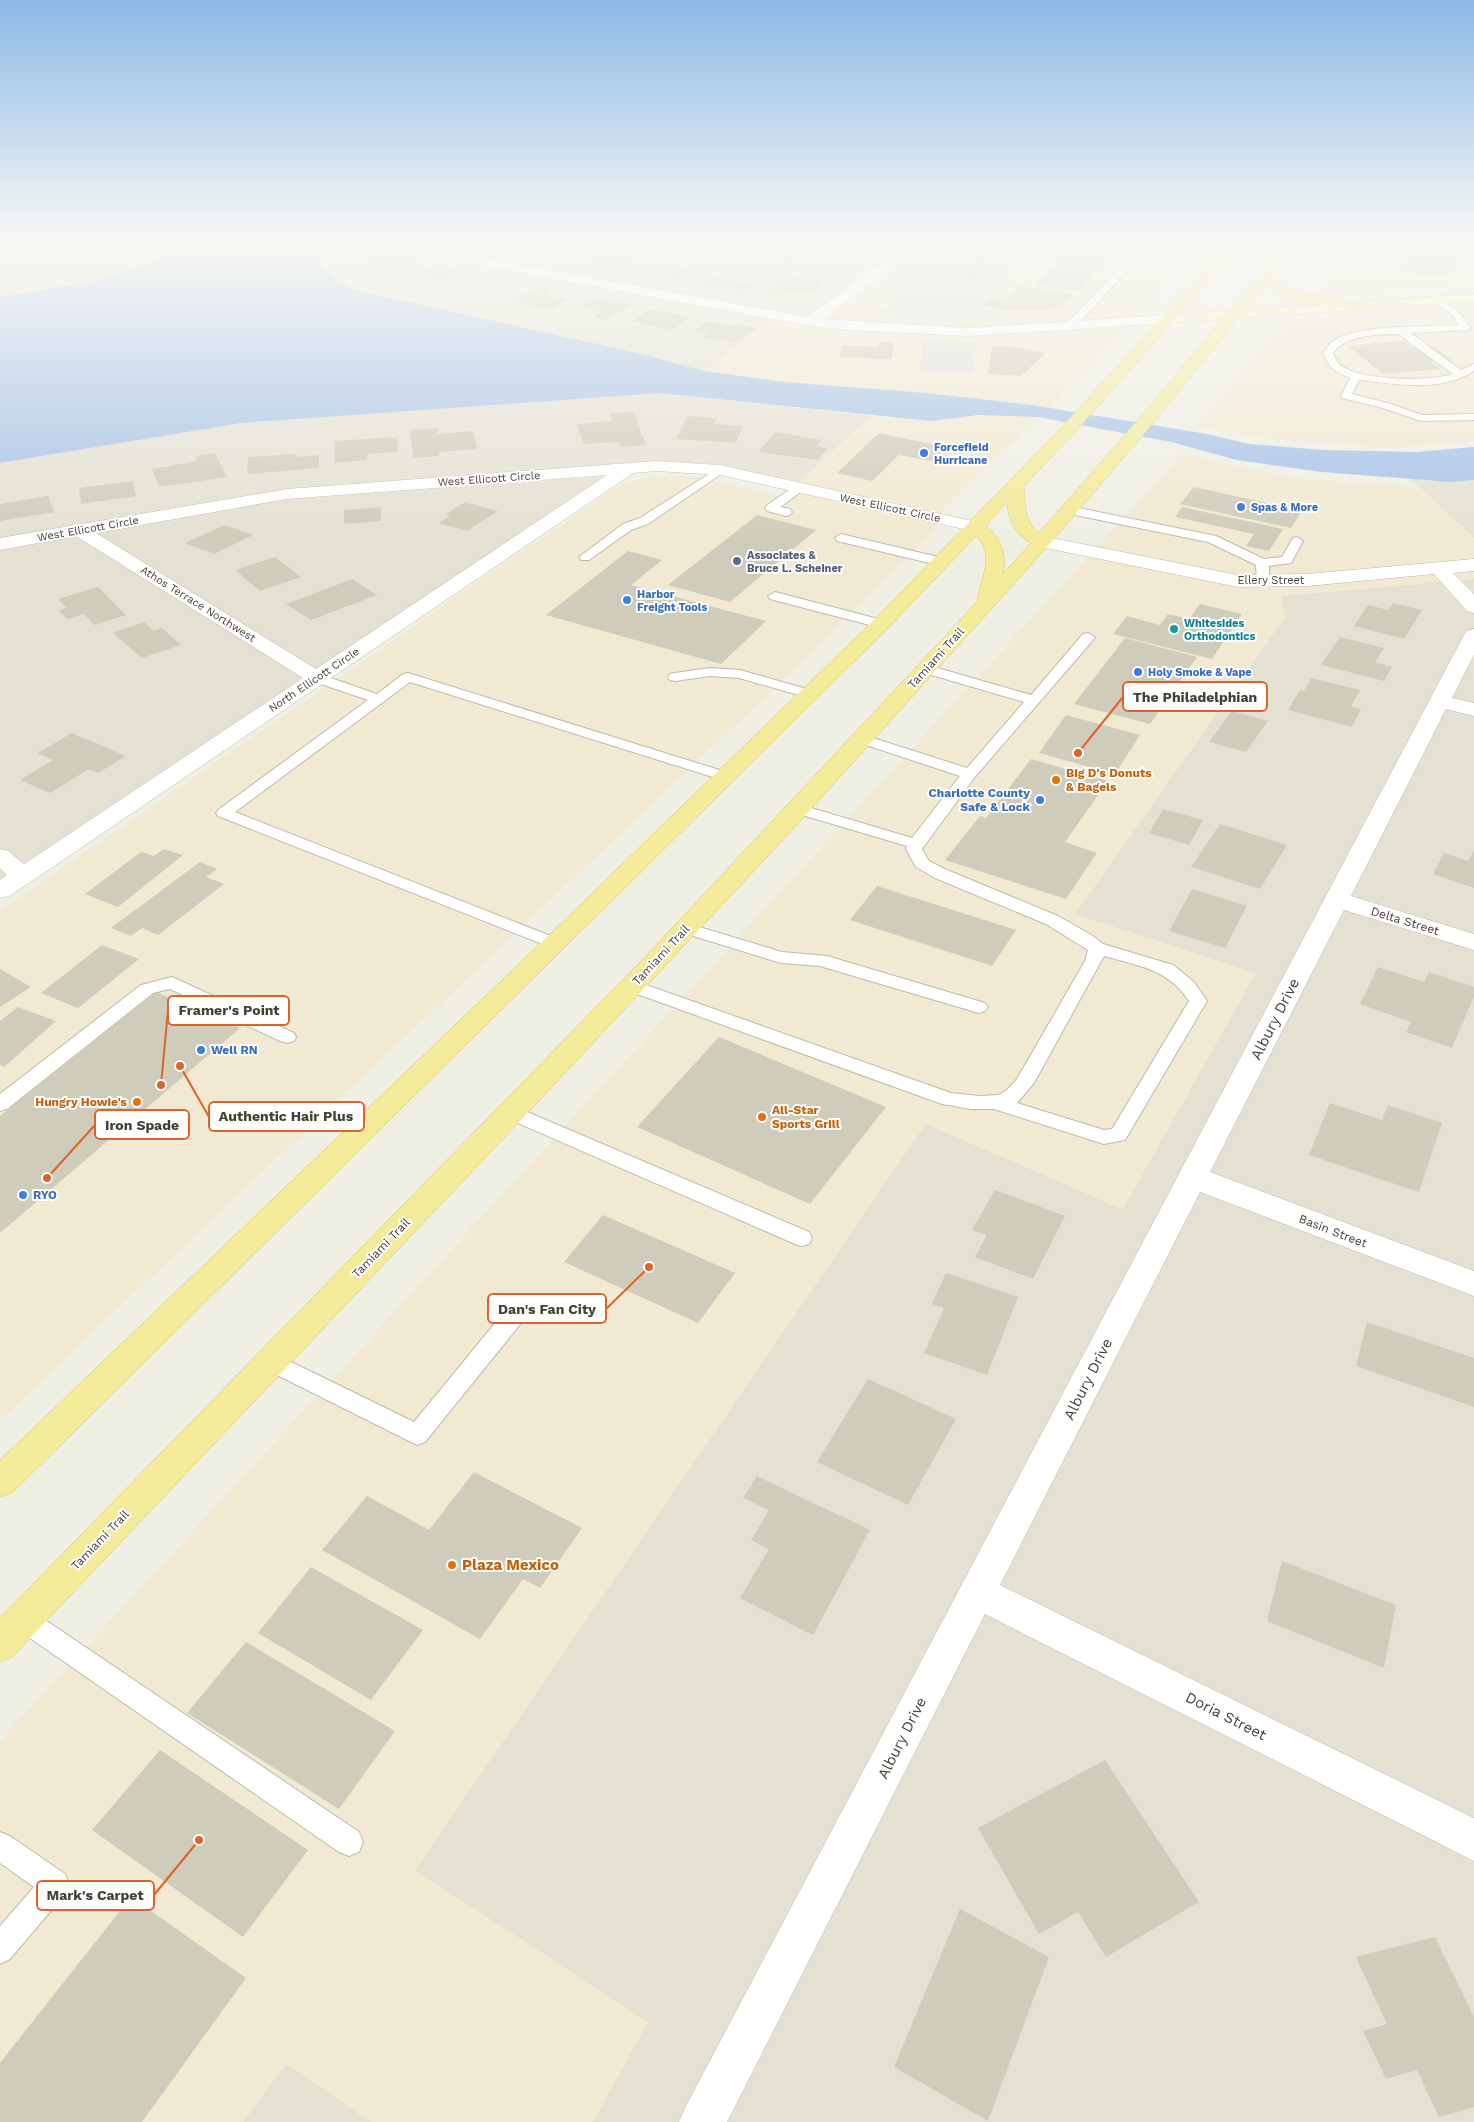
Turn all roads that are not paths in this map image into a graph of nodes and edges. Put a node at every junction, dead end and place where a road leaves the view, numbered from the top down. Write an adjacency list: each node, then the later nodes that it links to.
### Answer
1 (1148, 341): 11 (main road)
2 (1212, 341): 13 (main road, Tamiami Trail)
3 (1340, 341): 7 (lane)
4 (1415, 341): 6 (lane)
5 (1474, 367): 6 (lane)
6 (1459, 374): 7 (lane)
7 (1356, 376): 8 (lane)
8 (1474, 417)
9 (627, 468): 10 (street, West Ellicott Circle); 16 (street, West Ellicott Circle); 34 (street, North Ellicott Circle)
10 (720, 470): 12 (street, West Ellicott Circle); 21 (lane)
11 (1015, 486): 15 (main road); 19 (main road)
12 (798, 488): 14 (lane); 15 (street, West Ellicott Circle)
13 (1069, 510): 19 (main road, Tamiami Trail); 25 (lane)
14 (786, 512)
15 (977, 527): 22 (main road); 27 (main road)
16 (79, 530): 20 (street, West Ellicott Circle); 34 (street, Athos Terrace Northwest)
17 (841, 538): 22 (lane)
18 (1297, 541): 25 (lane)
19 (1042, 542): 25 (street, Ellery Street); 27 (main road, Tamiami Trail)
20 (0, 544)
21 (585, 557)
22 (942, 562): 29 (main road)
23 (1474, 565): 24 (street, Ellery Street)
24 (1438, 568): 25 (street, Ellery Street); 28 (street)
25 (1263, 572)
26 (775, 596): 29 (lane)
27 (986, 603): 32 (main road, Tamiami Trail)
28 (1474, 607)
29 (881, 624): 35 (main road)
30 (1474, 635): 38 (street, Albury Drive)
31 (1088, 637): 37 (lane)
32 (926, 669): 37 (lane); 40 (main road, Tamiami Trail)
33 (675, 676): 35 (lane)
34 (317, 678): 36 (lane); 46 (street, North Ellicott Circle)
35 (809, 694): 42 (main road)
36 (379, 699): 42 (lane); 51 (lane)
37 (1034, 700): 41 (lane)
38 (1440, 701): 39 (street); 48 (street, Albury Drive)
39 (1474, 710)
40 (862, 739): 41 (lane); 43 (main road, Tamiami Trail)
41 (970, 774): 44 (lane)
42 (724, 776): 51 (main road)
43 (798, 809): 44 (lane); 49 (main road, Tamiami Trail)
44 (916, 844): 52 (lane)
45 (0, 856): 46 (street)
46 (23, 876): 47 (street, North Ellicott Circle)
47 (0, 891)
48 (1337, 900): 50 (street, Delta Street); 59 (street, Albury Drive)
49 (686, 928): 53 (main road, Tamiami Trail); 54 (lane)
50 (1474, 942)
51 (555, 944): 64 (main road)
52 (1097, 948): 56 (lane); 56 (lane)
53 (632, 986): 56 (lane); 58 (main road, Tamiami Trail)
54 (979, 1007)
55 (287, 1037): 57 (lane)
56 (993, 1102)
57 (0, 1104)
58 (511, 1112): 60 (lane); 63 (main road, Tamiami Trail)
59 (1192, 1177): 61 (street, Basin Street); 65 (street, Albury Drive)
60 (802, 1238)
61 (1474, 1284)
62 (518, 1311): 63 (lane)
63 (271, 1362): 66 (main road, Tamiami Trail)
64 (0, 1482)
65 (978, 1592): 68 (street, Doria Street); 72 (street, Albury Drive)
66 (23, 1619): 67 (main road, Tamiami Trail); 69 (lane)
67 (0, 1644)
68 (1474, 1840)
69 (349, 1842)
70 (0, 1846): 71 (lane)
71 (0, 1949)
72 (702, 2122)

